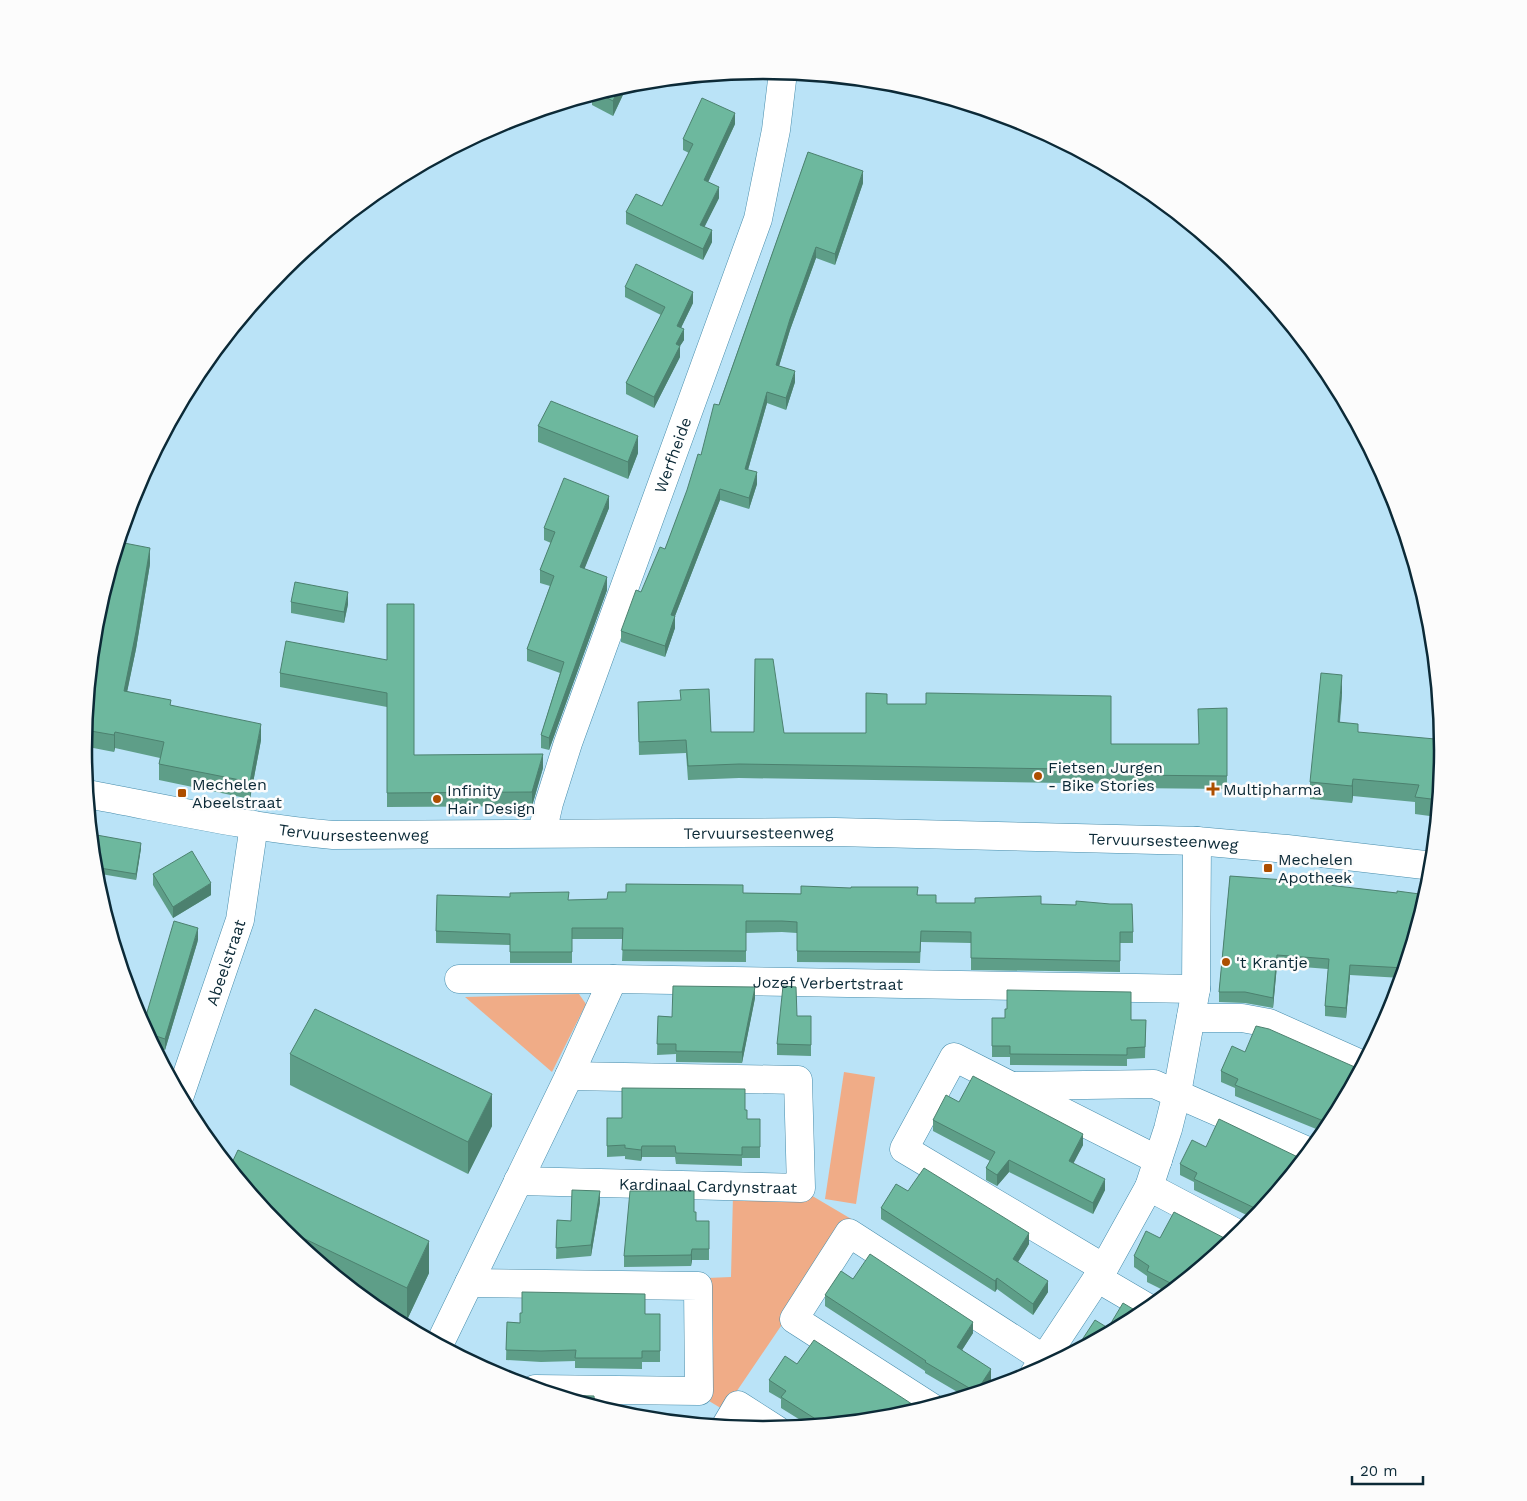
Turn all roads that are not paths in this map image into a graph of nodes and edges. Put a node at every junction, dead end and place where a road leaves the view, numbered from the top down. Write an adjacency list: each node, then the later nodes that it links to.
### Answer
1 (781, 79): 4 (street, Werfheide)
2 (93, 795): 3 (street, Tervuursesteenweg)
3 (254, 825): 4 (street, Tervuursesteenweg); 13 (street, Abeelstraat)
4 (542, 832): 5 (street, Tervuursesteenweg)
5 (1197, 841): 6 (street, Tervuursesteenweg); 9 (street)
6 (1425, 865)
7 (613, 979): 8 (street, Jozef Verbertstraat); 9 (street, Jozef Verbertstraat); 12 (street)
8 (459, 980)
9 (1196, 989): 10 (street)
10 (1191, 1018): 11 (street); 15 (street)
11 (1358, 1062)
12 (570, 1076): 18 (street); 18 (street, Kardinaal Cardynstraat)
13 (183, 1087)
14 (1011, 1087): 15 (street); 17 (street); 21 (street)
15 (1177, 1093): 16 (street); 17 (street)
16 (1303, 1149)
17 (1158, 1160): 19 (street)
18 (518, 1181): 22 (street)
19 (1149, 1187): 20 (street); 21 (street)
20 (1232, 1231)
21 (1101, 1273): 23 (street); 25 (street)
22 (469, 1283): 24 (street); 27 (street)
23 (1143, 1304)
24 (442, 1340)
25 (1048, 1359)
26 (1040, 1362): 28 (street)
27 (556, 1389)
28 (924, 1402)
29 (728, 1421): 30 (street)
30 (765, 1422)

